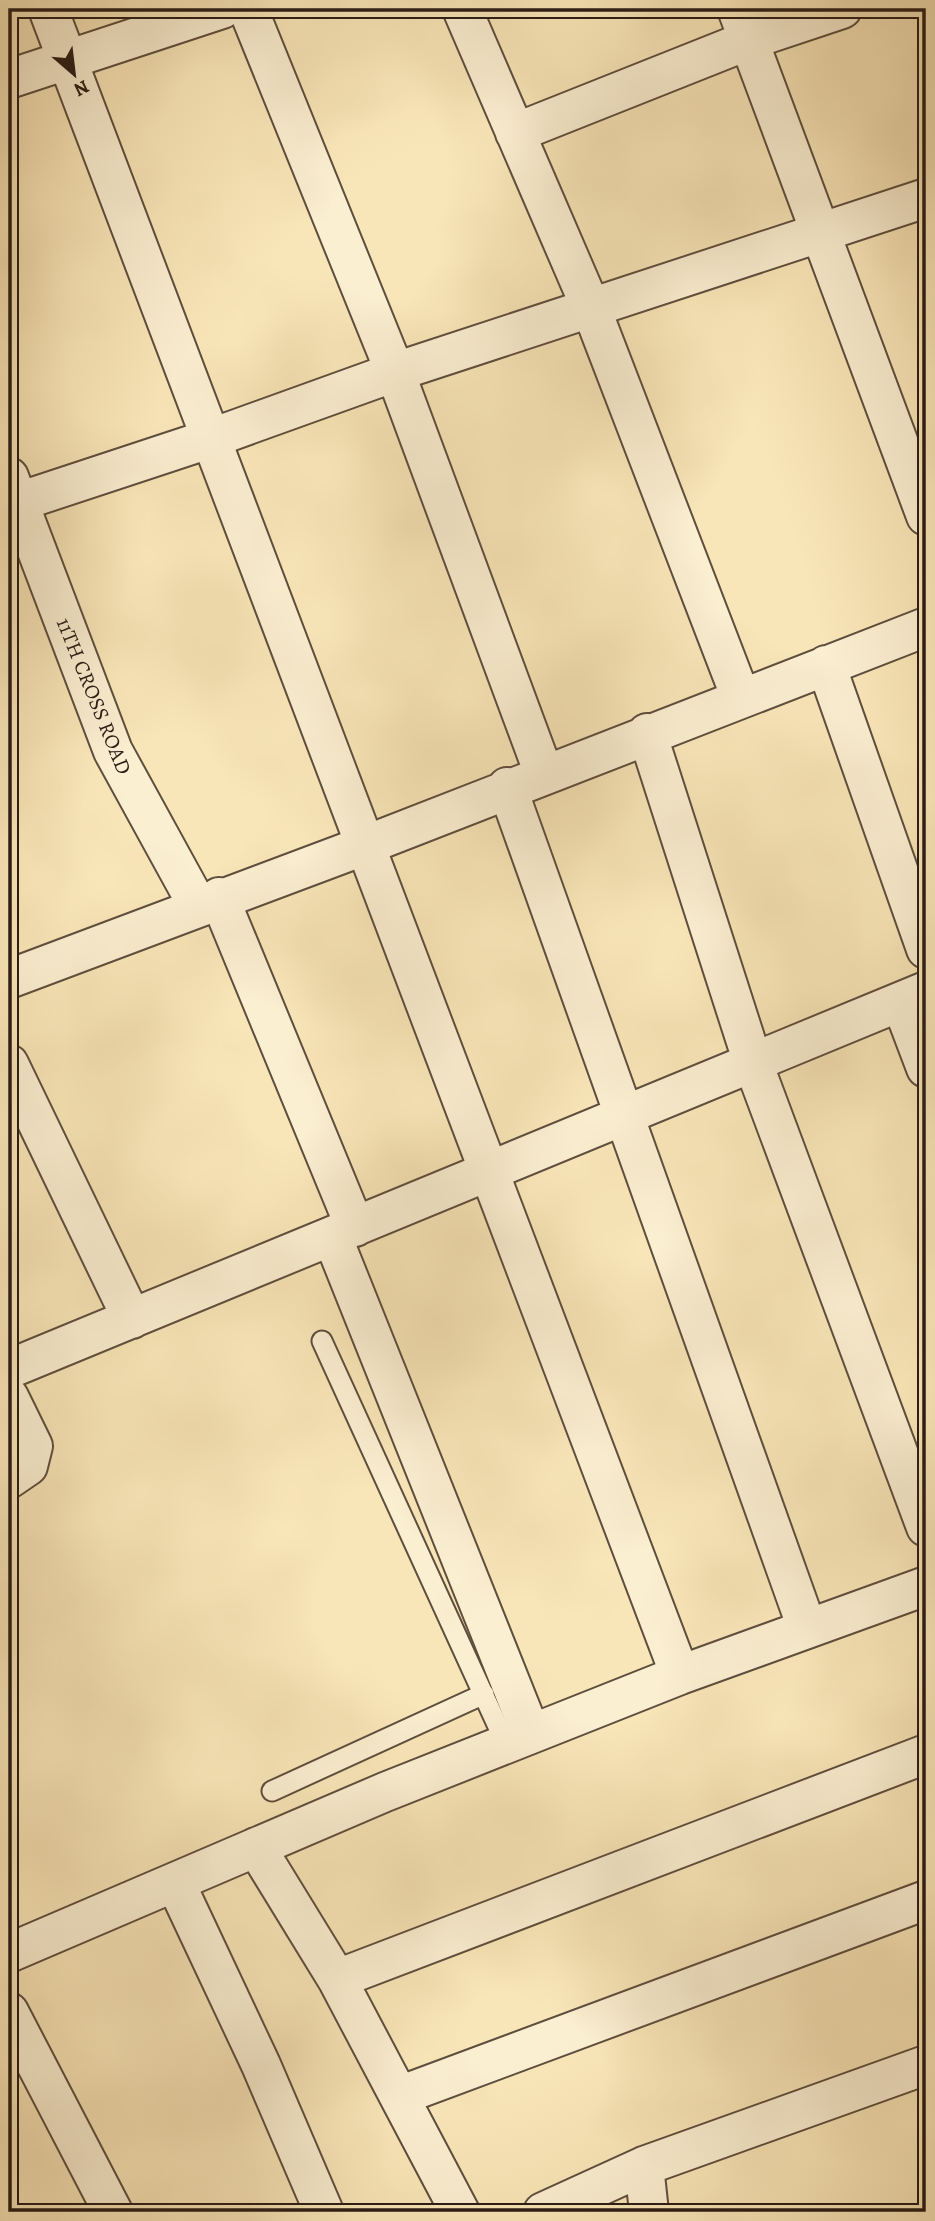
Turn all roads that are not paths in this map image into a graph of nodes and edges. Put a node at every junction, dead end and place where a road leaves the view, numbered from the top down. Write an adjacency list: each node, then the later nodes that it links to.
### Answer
1 (48, 9): 7 (street)
2 (222, 9): 7 (street)
3 (248, 9): 13 (street)
4 (462, 9): 9 (street)
5 (842, 9): 6 (street)
6 (743, 24): 9 (street); 11 (street)
7 (69, 59): 8 (street); 14 (street)
8 (9, 79)
9 (515, 133): 12 (street)
10 (926, 198): 11 (street)
11 (821, 233): 12 (street); 16 (street)
12 (592, 308): 13 (street); 19 (street)
13 (395, 372): 14 (street); 21 (street)
14 (209, 439): 15 (street); 23 (street)
15 (12, 494): 24 (street, 11TH CROSS ROAD)
16 (926, 516)
17 (926, 627): 18 (street)
18 (826, 665): 19 (street); 25 (street)
19 (741, 698): 20 (street)
20 (648, 733): 21 (street); 28 (street)
21 (544, 774): 22 (street)
22 (507, 787): 23 (street); 31 (street)
23 (366, 845): 24 (street); 32 (street)
24 (209, 902): 26 (street); 33 (street, 11TH CROSS ROAD)
25 (926, 949)
26 (9, 979)
27 (914, 997): 28 (street); 30 (street)
28 (753, 1063): 31 (street); 39 (street)
29 (9, 1064): 34 (street)
30 (926, 1068)
31 (626, 1115): 32 (street); 41 (street)
32 (487, 1172): 33 (street); 42 (street)
33 (344, 1232): 34 (street); 44 (street, 11TH CROSS ROAD)
34 (132, 1319): 36 (street)
35 (322, 1341): 43 (lane)
36 (9, 1369)
37 (9, 1397): 38 (street)
38 (9, 1479)
39 (926, 1527)
40 (926, 1586): 41 (street)
41 (807, 1628): 42 (street)
42 (680, 1675): 44 (street)
43 (484, 1694): 44 (lane); 46 (lane)
44 (518, 1739): 47 (street)
45 (926, 1754): 51 (street)
46 (272, 1791)
47 (256, 1847): 48 (street); 51 (street)
48 (175, 1882): 50 (street); 57 (street)
49 (926, 1900): 54 (street)
50 (9, 1953)
51 (337, 1979): 54 (street)
52 (9, 2012): 56 (street)
53 (926, 2065): 55 (street)
54 (399, 2096): 58 (street)
55 (644, 2166): 59 (street); 60 (street)
56 (113, 2212)
57 (324, 2212)
58 (460, 2212)
59 (543, 2212)
60 (649, 2212)

